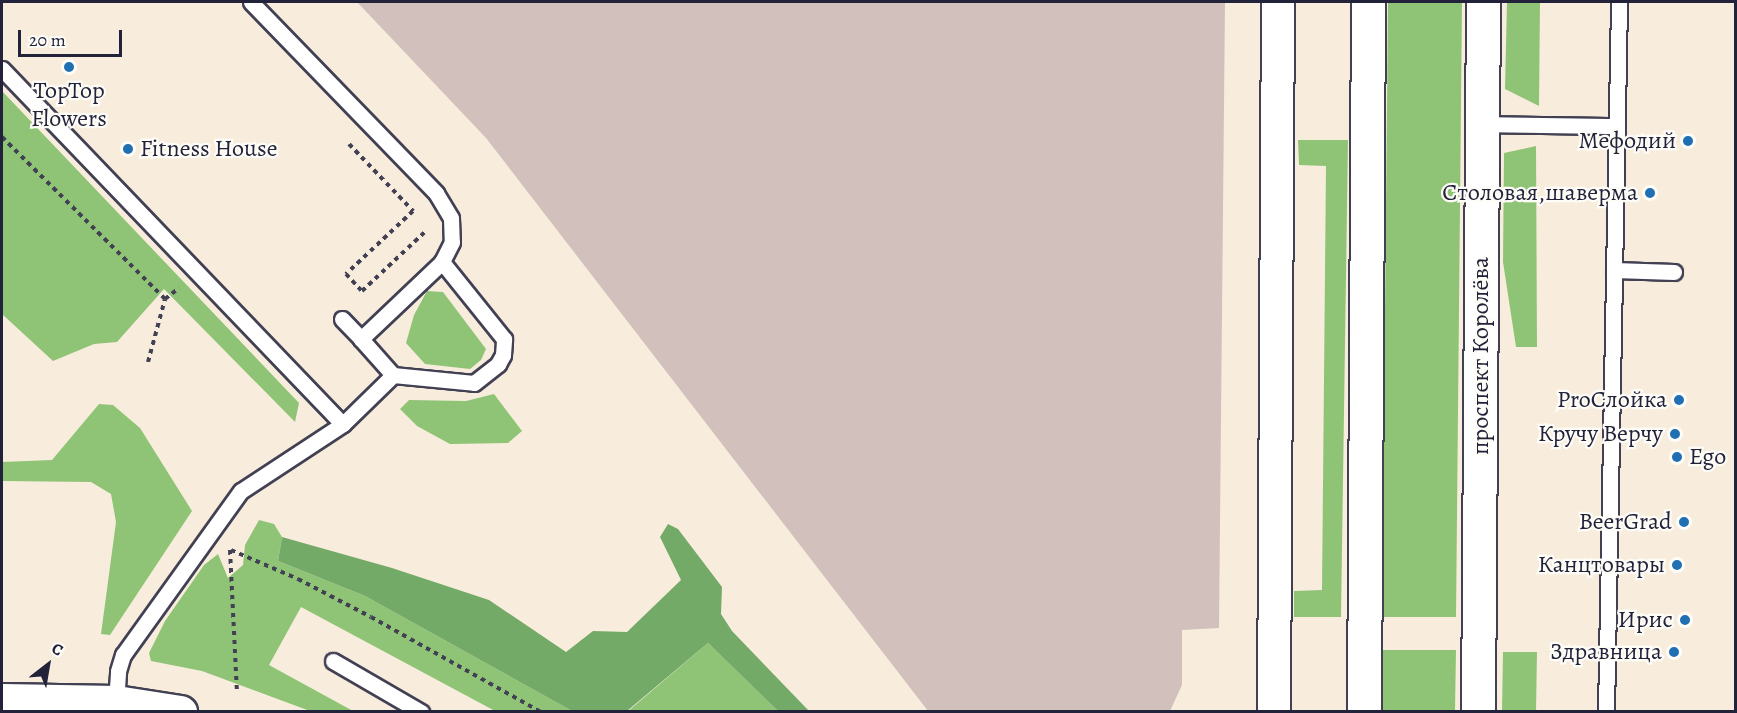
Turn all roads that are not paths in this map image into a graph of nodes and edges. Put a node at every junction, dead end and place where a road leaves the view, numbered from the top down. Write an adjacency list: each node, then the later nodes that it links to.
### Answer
1 (251, 2): 9 (lane)
2 (1278, 2): 21 (street)
3 (1368, 2): 22 (street)
4 (1483, 2): 7 (street, проспект Королёва)
5 (1619, 2): 8 (lane)
6 (2, 69): 15 (lane)
7 (1483, 124): 8 (lane); 23 (street, проспект Королёва)
8 (1617, 126): 10 (lane)
9 (446, 255): 13 (lane); 14 (lane)
10 (1614, 270): 11 (lane); 24 (lane)
11 (1674, 272)
12 (342, 318): 13 (lane)
13 (361, 339): 14 (lane)
14 (393, 375): 15 (lane)
15 (343, 424): 18 (lane)
16 (333, 661): 20 (lane)
17 (2, 700): 18 (street)
18 (116, 702): 19 (street)
19 (180, 711)
20 (421, 711)
21 (1274, 711)
22 (1364, 711)
23 (1478, 711)
24 (1606, 711)

